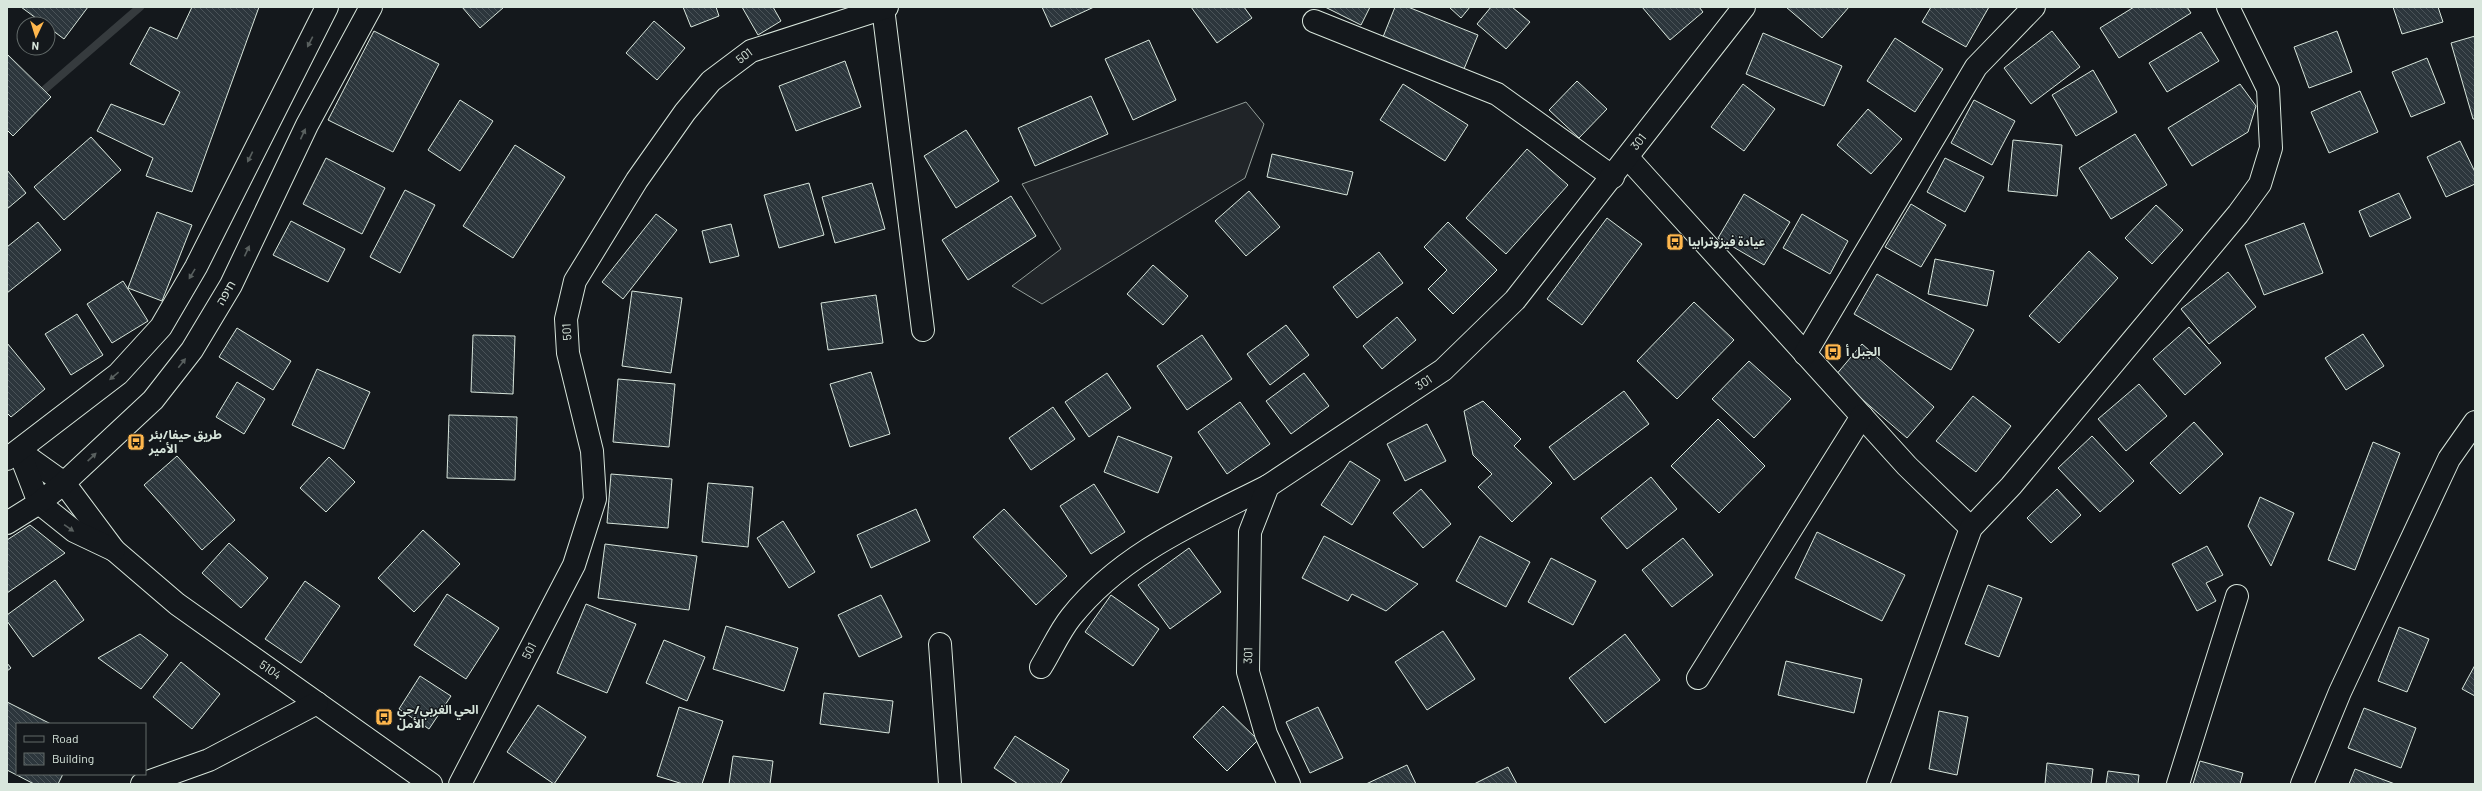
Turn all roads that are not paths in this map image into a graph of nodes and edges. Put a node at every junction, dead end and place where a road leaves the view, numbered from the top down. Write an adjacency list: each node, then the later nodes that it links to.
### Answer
1 (328, 7): 14 (main road, one-way to 14)
2 (370, 7): 15 (main road, חיפה, one-way to 2)
3 (1744, 7): 8 (main road, 301)
4 (2034, 7): 11 (main road)
5 (2228, 7): 19 (main road)
6 (885, 8): 10 (main road); 28 (main road, 501)
7 (1314, 20): 9 (main road)
8 (1628, 158): 9 (main road, 301); 11 (main road)
9 (1613, 176): 16 (main road, 301)
10 (923, 330)
11 (1805, 354): 12 (main road)
12 (1862, 416): 19 (main road); 24 (main road)
13 (2475, 422): 33 (main road)
14 (13, 455): 15 (main road, 5104); 17 (main road)
15 (64, 483): 17 (main road, חיפה); 20 (main road, 5104)
16 (1268, 486): 23 (main road); 30 (main road, 301)
17 (39, 503): 18 (main road, חיפה); 20 (main road, 5104, one-way to 20)
18 (7, 523)
19 (1971, 528): 31 (main road)
20 (114, 550): 25 (main road, 5104)
21 (2237, 596): 32 (main road)
22 (940, 644): 29 (main road)
23 (1041, 667)
24 (1698, 678)
25 (317, 703): 26 (main road); 27 (main road, 5104)
26 (142, 784)
27 (431, 784)
28 (460, 784)
29 (950, 784)
30 (1289, 784)
31 (1878, 784)
32 (2178, 784)
33 (2302, 784)

